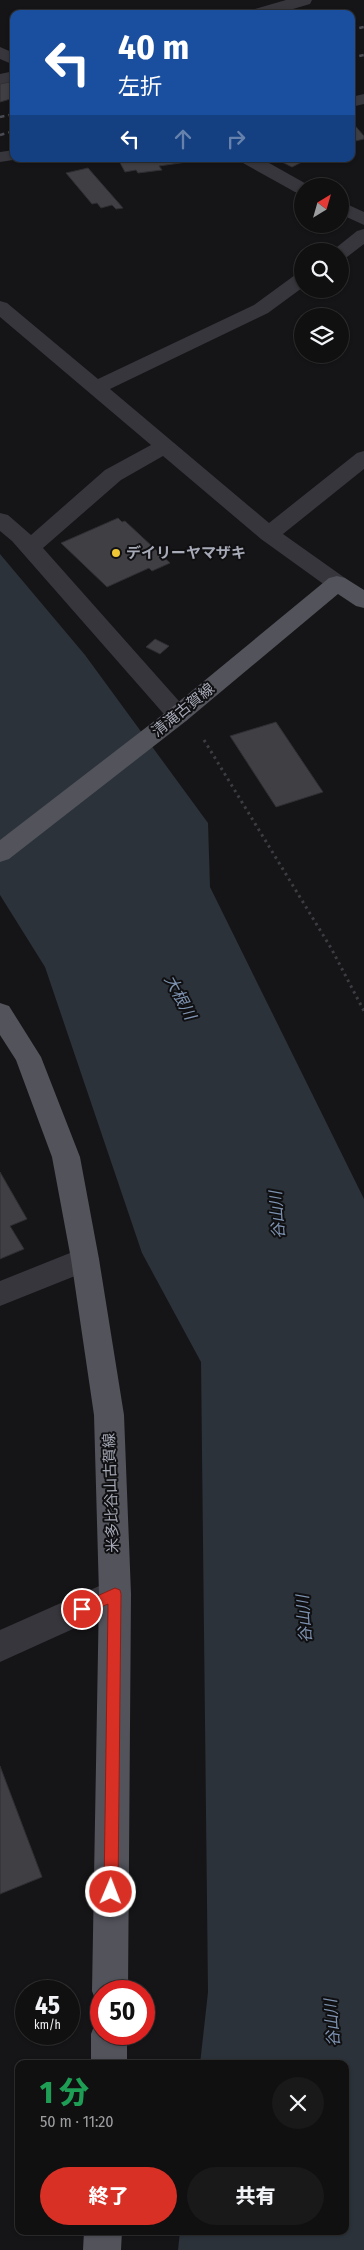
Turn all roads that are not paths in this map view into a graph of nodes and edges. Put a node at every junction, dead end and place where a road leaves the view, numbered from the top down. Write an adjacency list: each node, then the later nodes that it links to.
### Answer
1 (304, 0): 2 (street)
2 (270, 10)
3 (254, 162): 4 (street)
4 (294, 184)
5 (349, 212): 6 (street)
6 (364, 219)
7 (364, 235): 8 (street)
8 (349, 246)
9 (294, 285): 13 (street)
10 (0, 307): 11 (street)
11 (20, 324): 12 (street); 13 (street)
12 (0, 331)
13 (97, 388): 14 (street)
14 (165, 446): 17 (street); 18 (street)
15 (364, 458): 17 (street)
16 (0, 520): 18 (street)
17 (268, 534): 19 (street)
18 (30, 547): 21 (street)
19 (337, 583): 20 (main road); 21 (main road, 清滝古賀線)
20 (364, 601)
21 (178, 714): 22 (main road, 清滝古賀線)
22 (0, 853)
23 (0, 1013): 24 (main road, 米多比谷山古賀線)
24 (86, 1259): 25 (street); 26 (main road, 米多比谷山古賀線)
25 (0, 1294)
26 (115, 1594): 27 (street); 28 (main road, 米多比谷山古賀線)
27 (0, 1646)
28 (110, 1980)
29 (109, 2045): 30 (main road)
30 (109, 2060)
31 (103, 2235): 32 (main road)
32 (102, 2250)

